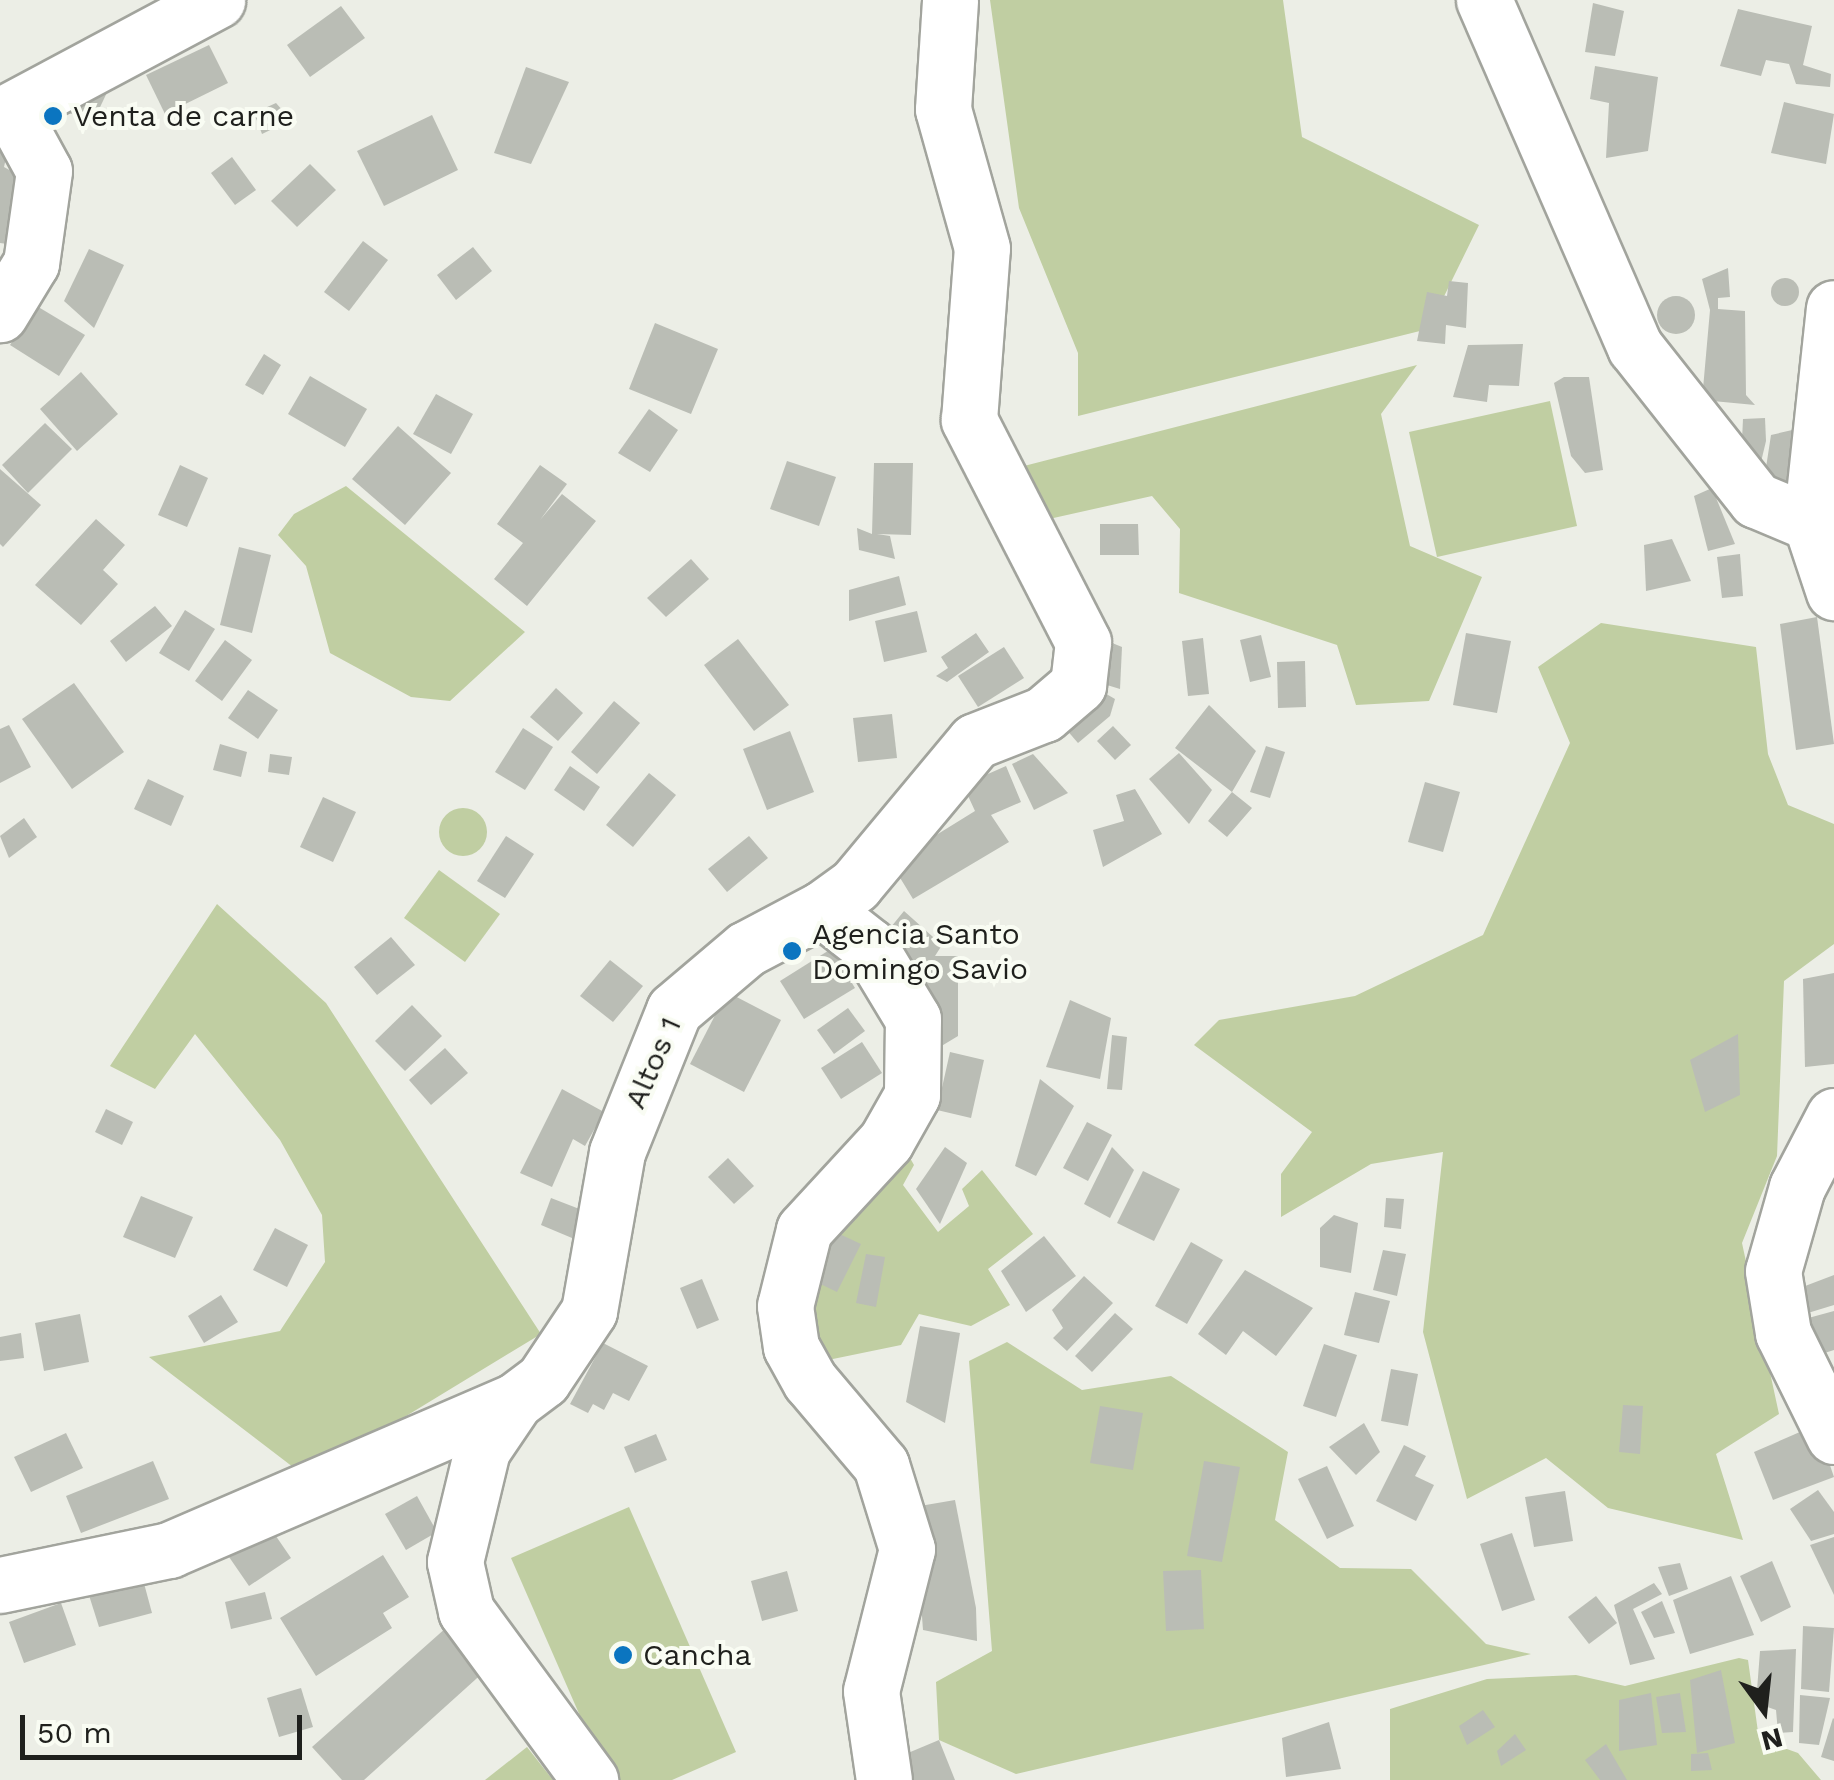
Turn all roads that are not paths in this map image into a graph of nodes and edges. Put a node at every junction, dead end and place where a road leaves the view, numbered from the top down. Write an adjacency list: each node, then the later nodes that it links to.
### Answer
1 (217, 0): 4 (street)
2 (950, 0): 9 (street, Altos 1)
3 (1484, 0): 7 (street)
4 (1, 114): 6 (street)
5 (1834, 308): 7 (street)
6 (0, 314)
7 (1811, 523): 8 (street)
8 (1834, 592)
9 (822, 909): 11 (street, Altos 1); 15 (street)
10 (1834, 1116): 12 (street)
11 (514, 1401): 13 (street, Altos 1); 14 (street)
12 (1834, 1436)
13 (0, 1585)
14 (590, 1780)
15 (884, 1780)

